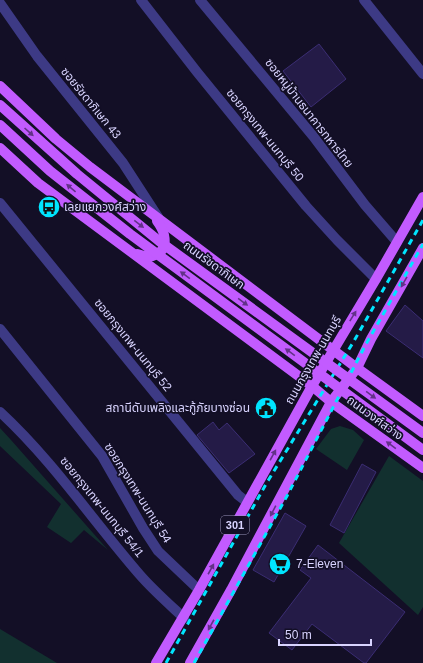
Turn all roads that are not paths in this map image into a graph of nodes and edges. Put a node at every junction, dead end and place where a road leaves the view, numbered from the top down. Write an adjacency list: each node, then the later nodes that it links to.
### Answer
1 (141, 0): 16 (street, ซอยกรุงเทพ-นนทบุรี 50)
2 (200, 0): 13 (street, ซอยหมู่บ้านธนาคารทหารไทย)
3 (364, 0): 5 (street)
4 (0, 4): 12 (street, ซอยรัชดาภิเษก 43)
5 (423, 74)
6 (0, 86): 12 (main road, ถนนรัชดาภิเษก)
7 (0, 105): 24 (main road, ถนนรัชดาภิเษก, one-way to 24, bridge)
8 (0, 125): 25 (main road, ถนนรัชดาภิเษก, one-way to 8, bridge)
9 (0, 148): 15 (main road)
10 (423, 197): 13 (main road, ถนนกรุงเทพ-นนทบุรี / 301)
11 (0, 203): 27 (street, ซอยกรุงเทพ-นนทบุรี 52)
12 (156, 217): 15 (main road); 18 (main road, ถนนรัชดาภิเษก)
13 (397, 242): 16 (main road, ถนนกรุงเทพ-นนทบุรี / 301)
14 (423, 248): 19 (main road, 301, one-way to 19)
15 (128, 250): 20 (main road)
16 (376, 279): 18 (main road, ถนนกรุงเทพ-นนทบุรี / 301, one-way to 16)
17 (0, 329): 28 (street, ซอยกรุงเทพ-นนทบุรี 54)
18 (333, 349): 19 (main road); 20 (main road, ถนนกรุงเทพ-นนทบุรี / 301)
19 (357, 368): 21 (main road, 301); 23 (main road)
20 (312, 386): 21 (main road); 27 (main road, ถนนกรุงเทพ-นนทบุรี / 301, one-way to 20)
21 (331, 402): 26 (main road, ถนนวงศ์สว่าง, one-way to 21); 31 (main road, 301, one-way to 31)
22 (0, 412): 29 (street, ซอยกรุงเทพ-นนทบุรี 54/1)
23 (423, 416)
24 (423, 433)
25 (423, 450)
26 (423, 468)
27 (247, 502): 28 (main road, ถนนกรุงเทพ-นนทบุรี / 301, one-way to 27)
28 (199, 590): 29 (main road, ถนนกรุงเทพ-นนทบุรี / 301)
29 (184, 618): 30 (main road, ถนนกรุงเทพ-นนทบุรี / 301)
30 (156, 663)
31 (190, 663)

